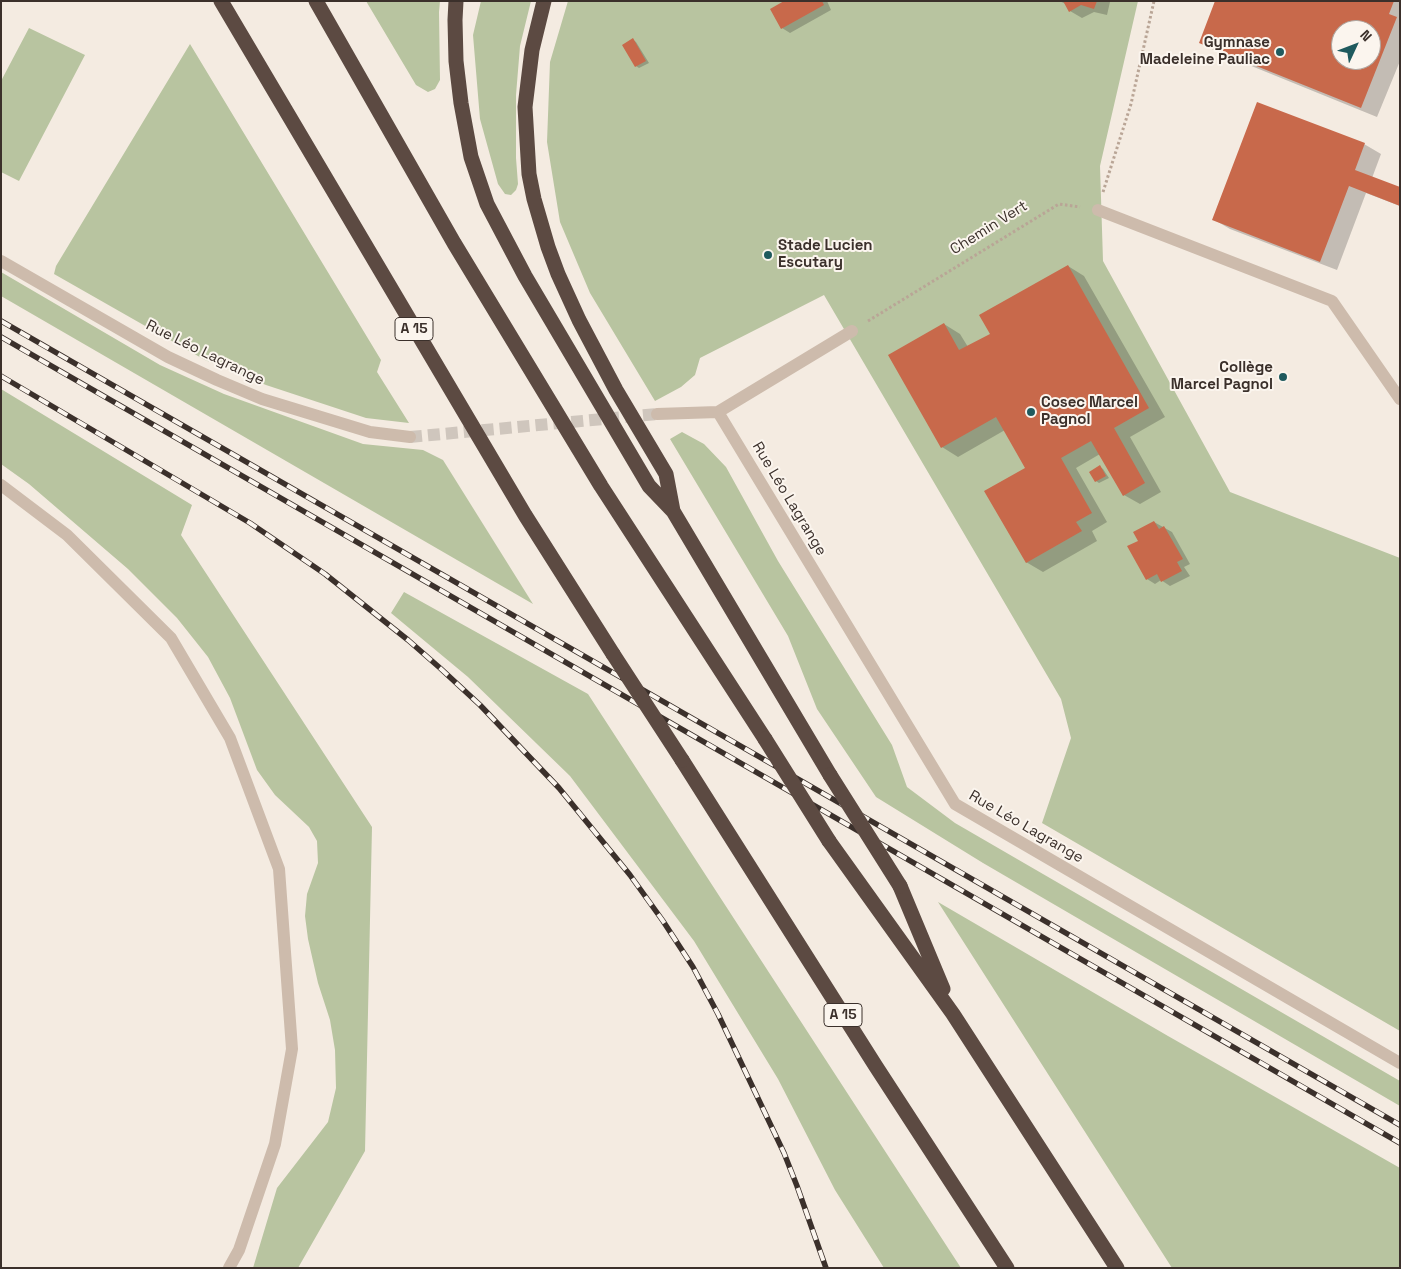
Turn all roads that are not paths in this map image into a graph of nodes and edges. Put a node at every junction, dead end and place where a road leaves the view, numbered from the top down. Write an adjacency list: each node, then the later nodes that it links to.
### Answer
1 (221, 1): 17 (highway, A 15, bridge)
2 (316, 1): 14 (highway, bridge)
3 (456, 1): 13 (highway)
4 (544, 1): 13 (highway)
5 (1098, 210): 8 (street)
6 (1, 261): 11 (street, Rue Léo Lagrange)
7 (852, 331): 9 (street)
8 (1400, 400)
9 (718, 412): 10 (street); 15 (street, Rue Léo Lagrange)
10 (657, 414)
11 (410, 437)
12 (1, 485): 16 (street)
13 (673, 510): 14 (highway, bridge)
14 (954, 1014): 18 (highway)
15 (1400, 1063)
16 (229, 1268)
17 (1007, 1268)
18 (1117, 1268)

